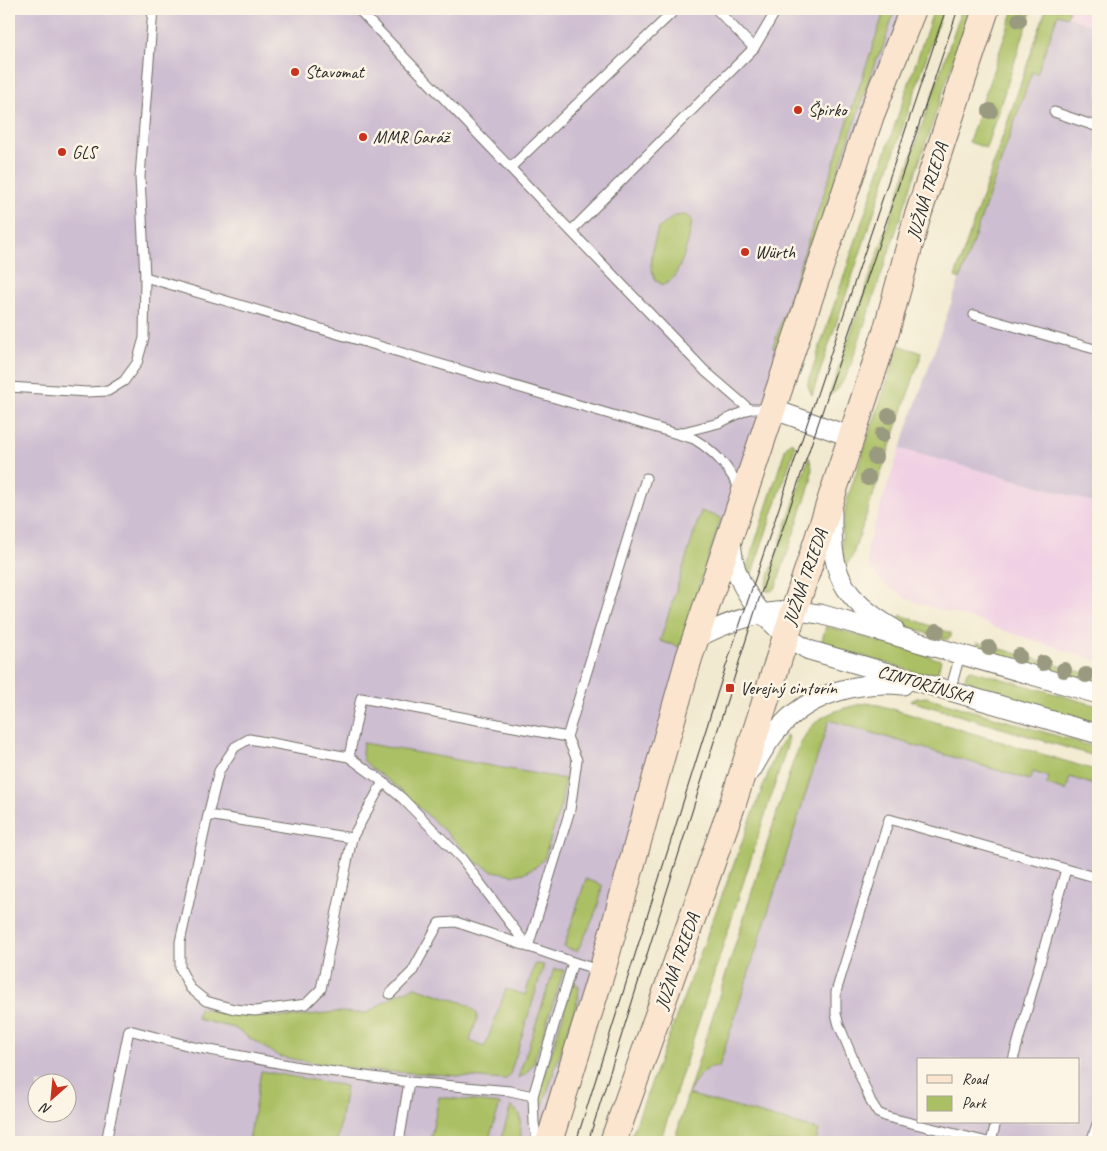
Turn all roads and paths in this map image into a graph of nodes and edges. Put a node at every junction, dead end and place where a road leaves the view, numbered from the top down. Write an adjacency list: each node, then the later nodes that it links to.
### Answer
1 (153, 9): 13 (lane)
2 (358, 9): 11 (lane)
3 (676, 9): 11 (lane)
4 (716, 9): 8 (lane)
5 (777, 9): 8 (lane)
6 (913, 9): 17 (street)
7 (986, 9): 19 (street, JUŽNÁ TRIEDA)
8 (754, 48): 12 (lane)
9 (1054, 112): 10 (lane)
10 (1098, 127)
11 (510, 168): 12 (lane)
12 (571, 230): 17 (lane)
13 (145, 277): 16 (lane); 18 (lane)
14 (974, 315): 15 (lane)
15 (1098, 350)
16 (9, 387)
17 (760, 409): 18 (lane); 19 (street); 21 (street)
18 (678, 434): 21 (lane)
19 (852, 437): 22 (street, JUŽNÁ TRIEDA)
20 (646, 478): 33 (lane)
21 (743, 495): 23 (street)
22 (832, 497): 24 (street, JUŽNÁ TRIEDA); 28 (street)
23 (730, 532): 25 (street, CINTORÍNSKA); 27 (street)
24 (794, 611): 25 (street); 26 (street, JUŽNÁ TRIEDA); 28 (street)
25 (763, 614): 26 (street, CINTORÍNSKA); 27 (street)
26 (786, 636): 30 (street, CINTORÍNSKA); 36 (street, JUŽNÁ TRIEDA)
27 (695, 639): 43 (street)
28 (917, 642): 29 (street)
29 (960, 655): 30 (lane); 31 (street)
30 (946, 690): 32 (street, CINTORÍNSKA); 36 (street)
31 (1098, 694)
32 (1098, 734)
33 (567, 737): 34 (lane); 41 (lane)
34 (349, 757): 35 (lane); 37 (lane)
35 (383, 782): 38 (lane); 41 (lane)
36 (733, 802): 54 (street, JUŽNÁ TRIEDA)
37 (208, 815): 38 (lane); 38 (lane)
38 (352, 838)
39 (1066, 869): 40 (lane); 45 (lane); 55 (lane)
40 (1098, 878)
41 (528, 947): 42 (lane); 44 (lane)
42 (573, 962): 43 (lane); 47 (lane)
43 (602, 971): 53 (street)
44 (390, 994)
45 (1014, 1058)
46 (409, 1082): 47 (lane); 50 (lane); 51 (lane)
47 (533, 1096): 52 (lane)
48 (1098, 1120): 56 (lane)
49 (995, 1124): 55 (lane)
50 (106, 1142)
51 (399, 1142)
52 (537, 1142)
53 (549, 1142)
54 (613, 1142)
55 (990, 1142)
56 (1091, 1142)

